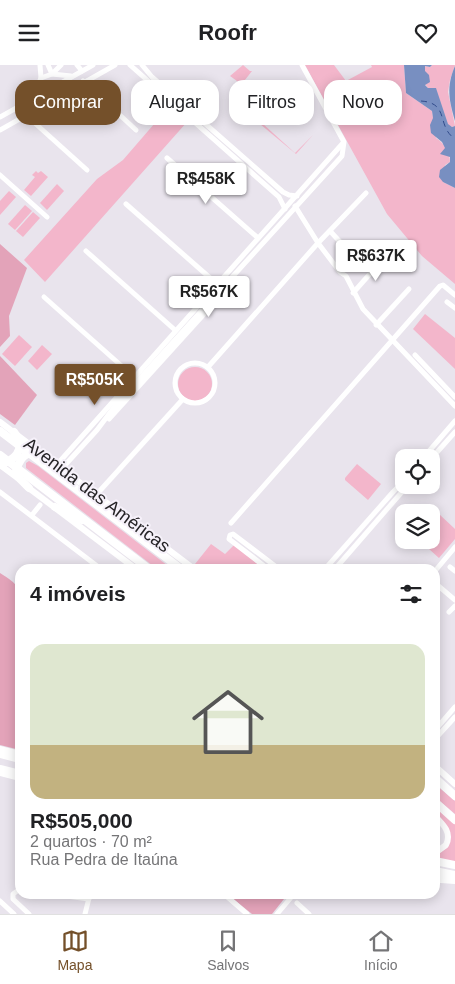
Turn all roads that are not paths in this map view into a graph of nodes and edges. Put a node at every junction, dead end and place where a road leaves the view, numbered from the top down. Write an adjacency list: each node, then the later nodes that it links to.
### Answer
1 (40, 65): 14 (street)
2 (48, 65): 12 (street)
3 (61, 65): 12 (street)
4 (77, 65): 11 (street)
5 (93, 65): 11 (street)
6 (109, 65): 16 (street)
7 (115, 65): 17 (street)
8 (142, 65): 10 (street); 31 (street)
9 (302, 65): 26 (street)
10 (132, 66): 34 (street)
11 (82, 71): 13 (street)
12 (52, 74): 13 (street); 14 (street)
13 (73, 76): 15 (street)
14 (41, 78)
15 (66, 80)
16 (86, 80)
17 (86, 80)
18 (15, 108): 19 (street)
19 (1, 116)
20 (121, 116): 25 (street)
21 (15, 120): 24 (street)
22 (15, 122): 24 (street)
23 (37, 125): 28 (street)
24 (0, 129)
25 (136, 130)
26 (344, 142): 31 (street); 35 (street)
27 (167, 158): 38 (street)
28 (88, 170)
29 (0, 175): 36 (street)
30 (366, 193): 37 (street)
31 (297, 196): 32 (street)
32 (292, 202): 34 (street); 35 (street)
33 (126, 204): 43 (street)
34 (285, 209): 38 (street)
35 (297, 209): 39 (street); 62 (street); 67 (street)
36 (47, 217)
37 (330, 231): 39 (street); 41 (street)
38 (258, 238): 43 (street)
39 (318, 243): 45 (street); 54 (street)
40 (86, 251): 51 (street)
41 (354, 257)
42 (384, 258): 45 (street)
43 (217, 284): 51 (street)
44 (409, 289): 50 (street)
45 (353, 293): 50 (street)
46 (455, 295): 52 (street)
47 (44, 297): 55 (street)
48 (447, 302): 49 (street)
49 (455, 308)
50 (376, 325): 52 (street)
51 (175, 330): 55 (street)
52 (392, 341): 58 (street); 86 (street)
53 (415, 355): 56 (street)
54 (208, 367): 57 (street); 57 (street)
55 (134, 377): 61 (street)
56 (455, 397)
57 (183, 399): 82 (street)
58 (455, 406)
59 (0, 421): 64 (main road, Avenida das Américas)
60 (455, 421): 69 (street)
61 (91, 426): 62 (street); 66 (street)
62 (97, 430): 67 (street)
63 (0, 431): 68 (highway, Avenida das Américas)
64 (14, 432): 68 (highway); 75 (main road, Avenida das Américas)
65 (455, 432): 70 (street)
66 (85, 433): 67 (street); 75 (street)
67 (90, 437): 77 (street)
68 (20, 446): 71 (highway, Avenida das Américas); 73 (highway)
69 (431, 449)
70 (440, 449)
71 (28, 453): 76 (highway); 77 (highway); 88 (highway, Avenida das Américas)
72 (0, 455): 73 (highway, Avenida das Américas)
73 (9, 461): 74 (highway); 76 (highway, Avenida das Américas)
74 (0, 463): 78 (main road, Avenida das Américas)
75 (56, 464): 77 (main road, Avenida das Américas)
76 (17, 468): 78 (highway); 87 (highway, Avenida das Américas)
77 (66, 472): 82 (main road, Avenida das Américas)
78 (28, 487): 84 (main road, Avenida das Américas)
79 (395, 490): 97 (street)
80 (0, 492): 85 (street)
81 (400, 494): 98 (street)
82 (98, 497): 88 (highway); 94 (main road, Avenida das Américas)
83 (40, 505): 85 (street)
84 (55, 507): 87 (highway); 91 (main road, Avenida das Américas)
85 (32, 515): 90 (street)
86 (231, 523)
87 (93, 525): 92 (highway, Avenida das Américas)
88 (140, 537): 93 (highway, Avenida das Américas)
89 (455, 547): 99 (street)
90 (95, 564)
91 (129, 564)
92 (143, 564)
93 (177, 564)
94 (187, 564)
95 (262, 564): 96 (street)
96 (273, 564)
97 (329, 564)
98 (339, 564)
99 (440, 565)
100 (450, 567): 101 (street)
101 (455, 571)
102 (440, 587): 103 (street)
103 (455, 600)
104 (455, 606): 105 (street)
105 (449, 612)
106 (455, 707): 108 (street)
107 (454, 720): 108 (street)
108 (442, 727): 109 (street)
109 (440, 730)
110 (0, 749): 111 (main road)
111 (15, 753)
112 (0, 754): 113 (highway)
113 (15, 758)
114 (0, 769): 116 (highway)
115 (440, 770): 120 (main road)
116 (15, 772)
117 (0, 773): 118 (main road)
118 (15, 777)
119 (440, 782): 121 (highway)
120 (455, 784)
121 (455, 796)
122 (440, 806): 123 (highway)
123 (455, 820)
124 (440, 821): 125 (main road)
125 (440, 849)
126 (440, 862): 127 (highway)
127 (455, 865)
128 (440, 872): 129 (highway)
129 (455, 875)
130 (440, 879): 131 (highway)
131 (455, 881)
132 (15, 893): 140 (street)
133 (89, 899): 141 (street)
134 (230, 899): 138 (street)
135 (290, 899): 142 (street)
136 (0, 901): 139 (street)
137 (296, 903): 143 (street)
138 (246, 913)
139 (14, 914)
140 (29, 914)
141 (85, 914)
142 (277, 914)
143 (309, 914)

